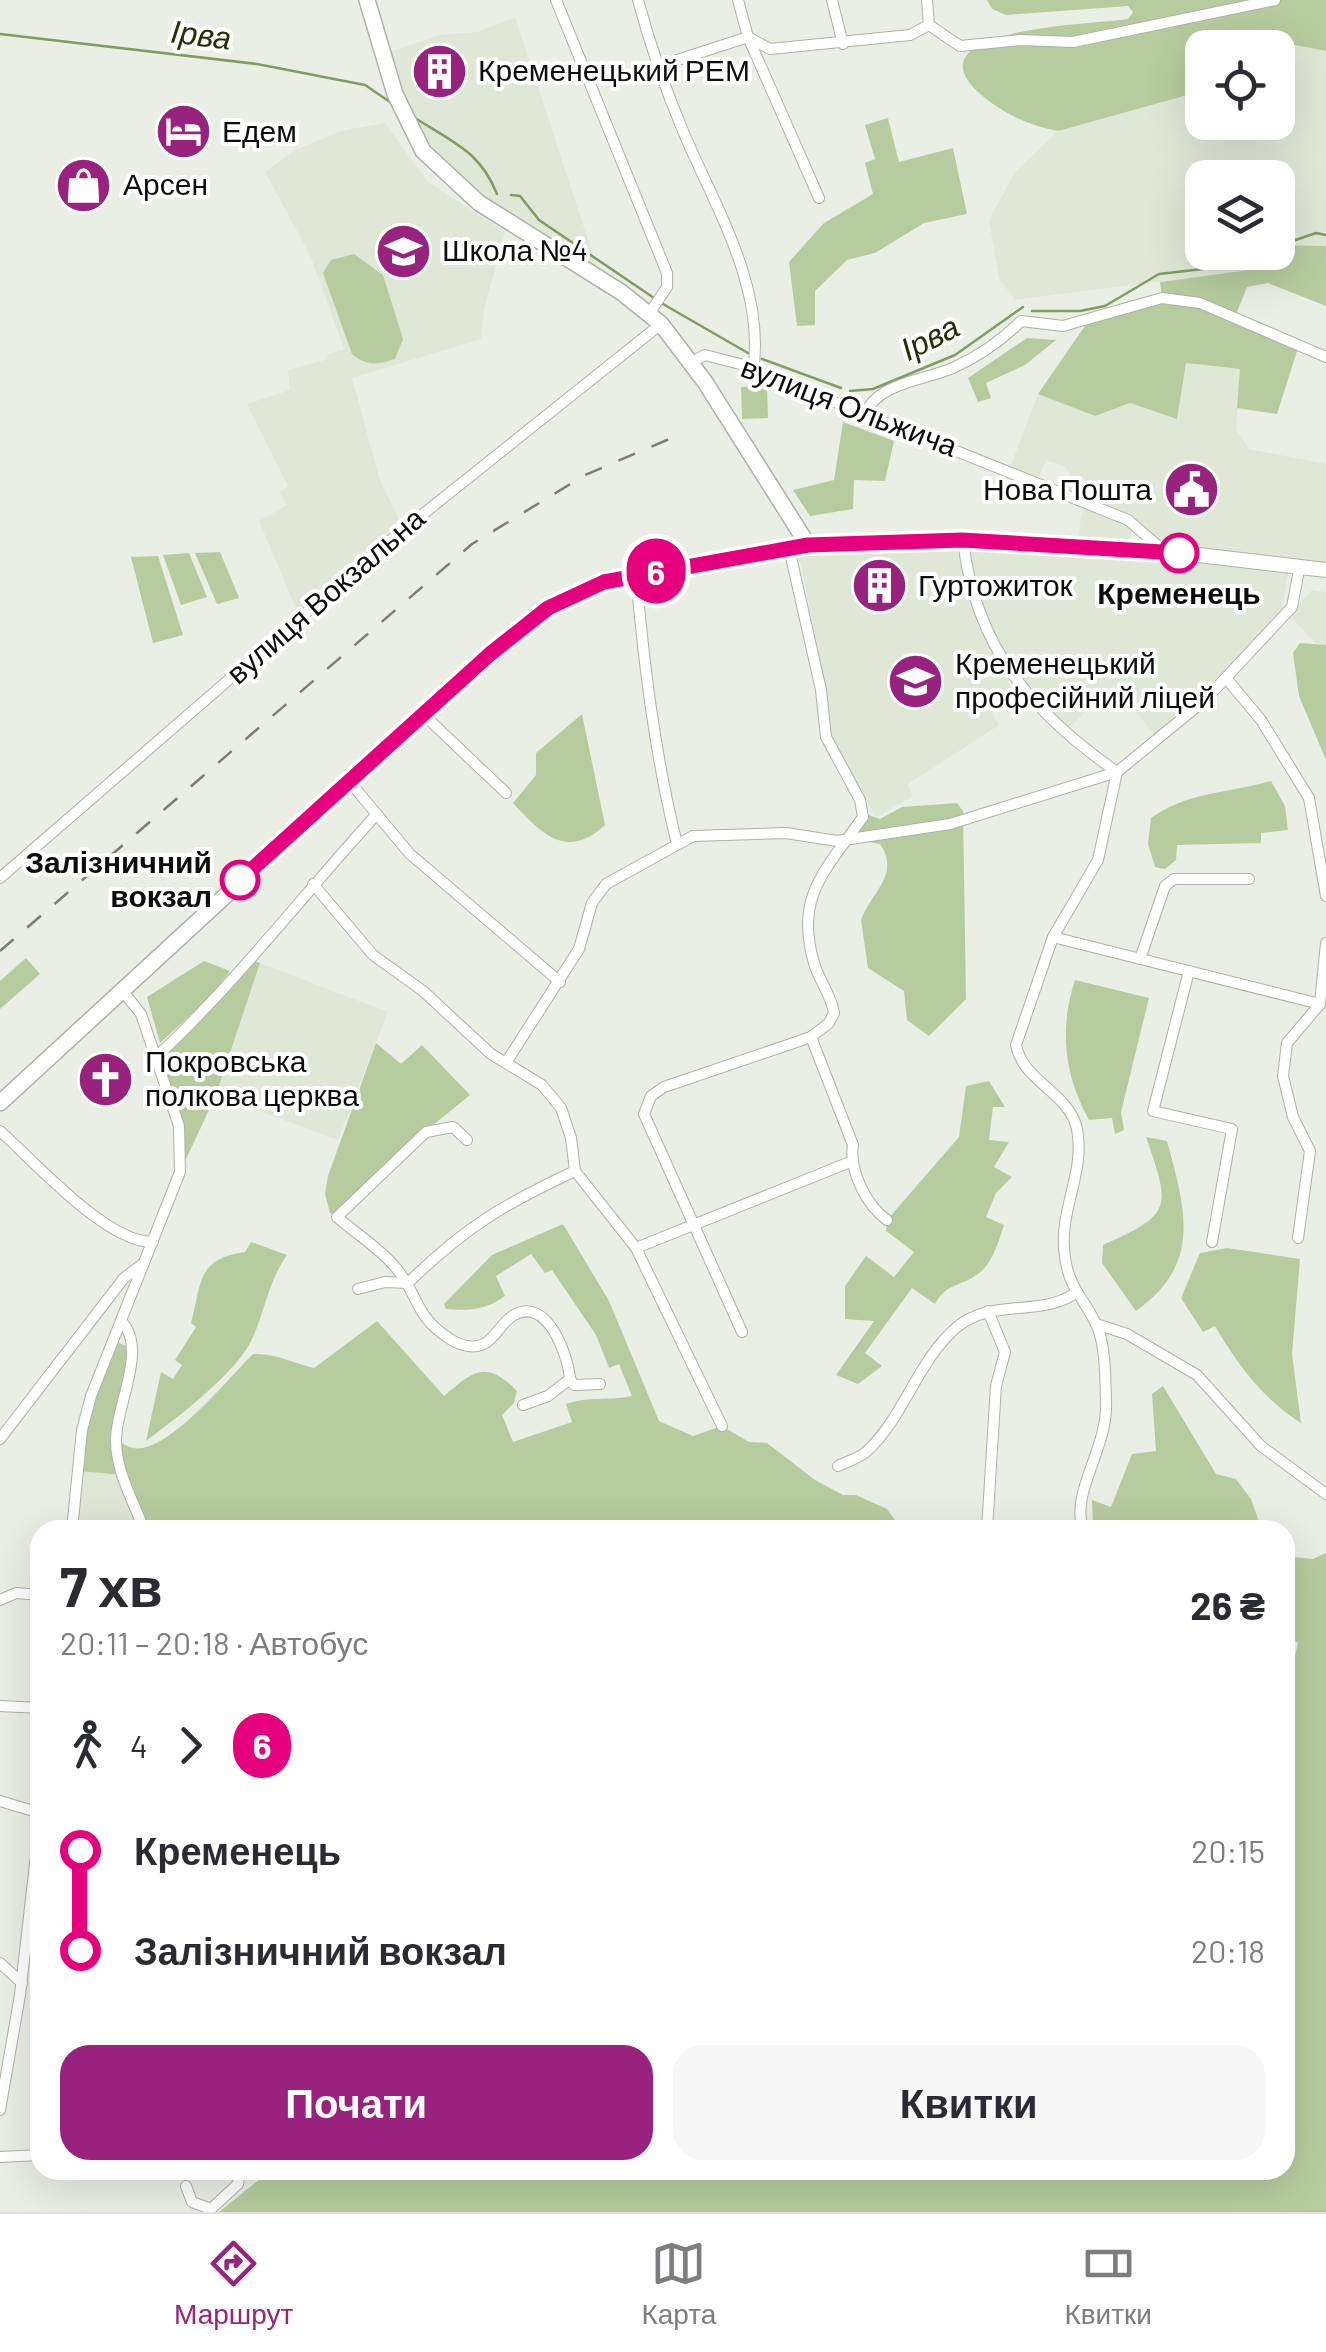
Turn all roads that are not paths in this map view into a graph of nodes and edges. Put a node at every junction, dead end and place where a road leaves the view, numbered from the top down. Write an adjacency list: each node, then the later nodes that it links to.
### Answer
1 (367, 0): 13 (highway)
2 (556, 0): 13 (street)
3 (638, 0): 11 (street)
4 (738, 0): 9 (street)
5 (832, 0): 10 (street)
6 (927, 0): 8 (street)
7 (1275, 0): 8 (street)
8 (929, 26): 10 (street)
9 (748, 37): 10 (street); 11 (street); 12 (street)
10 (843, 44)
11 (658, 66): 16 (street)
12 (819, 198)
13 (655, 318): 15 (highway); 35 (street, вулиця Вокзальна)
14 (1326, 357): 17 (street)
15 (690, 362): 16 (street, вулиця Ольжича); 20 (highway)
16 (754, 371): 17 (street, вулиця Ольжича)
17 (864, 414): 18 (street, вулиця Ольжича)
18 (1128, 520): 22 (street); 23 (street, вулиця Ольжича)
19 (962, 540): 20 (main road); 22 (main road); 29 (street)
20 (808, 545): 21 (highway)
21 (789, 548): 26 (highway); 33 (street)
22 (1118, 549): 23 (main road)
23 (1165, 551): 24 (main road)
24 (1300, 565): 25 (main road); 27 (street)
25 (1326, 570)
26 (636, 574): 28 (highway); 34 (street)
27 (1226, 678): 29 (street); 38 (street)
28 (423, 714): 30 (highway); 31 (street)
29 (1117, 772): 33 (street); 39 (street)
30 (349, 781): 32 (street); 44 (highway)
31 (506, 793)
32 (377, 814): 37 (street); 43 (street)
33 (850, 836): 34 (street); 46 (street)
34 (677, 844): 43 (street)
35 (0, 878)
36 (1249, 879): 41 (street)
37 (313, 884): 47 (street); 48 (street)
38 (1326, 896)
39 (1053, 937): 41 (street); 65 (street)
40 (1326, 943): 45 (street)
41 (1140, 958): 42 (street)
42 (1189, 971): 45 (street); 60 (street)
43 (560, 982): 48 (street)
44 (122, 990): 47 (street); 49 (highway)
45 (1320, 1004): 53 (street)
46 (811, 1037): 54 (street); 57 (street)
47 (154, 1059): 59 (street)
48 (507, 1061): 55 (street)
49 (0, 1103)
50 (0, 1131): 59 (street)
51 (466, 1140): 63 (street)
52 (1326, 1150): 53 (street)
53 (1310, 1152): 58 (street)
54 (850, 1162): 56 (street); 57 (street)
55 (575, 1171): 61 (street); 63 (street)
56 (886, 1220)
57 (694, 1224): 61 (street); 69 (street)
58 (1298, 1238)
59 (154, 1242): 62 (street)
60 (1212, 1242)
61 (636, 1248): 73 (street)
62 (144, 1263): 67 (street); 74 (street)
63 (408, 1283): 64 (street); 70 (street)
64 (358, 1289)
65 (1074, 1294): 66 (street); 68 (street)
66 (988, 1311): 75 (street); 79 (street)
67 (121, 1321): 77 (street); 78 (street)
68 (1096, 1324): 76 (street); 80 (street)
69 (742, 1332)
70 (570, 1379): 71 (street); 72 (street)
71 (600, 1384)
72 (522, 1405)
73 (722, 1426)
74 (0, 1439)
75 (838, 1466)
76 (1326, 1494)
77 (73, 1520)
78 (140, 1520)
79 (988, 1520)
80 (1080, 1520)
81 (30, 1594): 82 (street)
82 (0, 1600)
83 (0, 1706): 84 (street)
84 (30, 1708)
85 (0, 1802): 86 (street)
86 (30, 1812)
87 (30, 1909): 89 (street)
88 (0, 1963): 89 (street)
89 (22, 1983): 90 (street)
90 (0, 2110)
91 (30, 2156): 92 (street)
92 (0, 2158)
93 (239, 2180): 94 (street)
94 (186, 2186)

